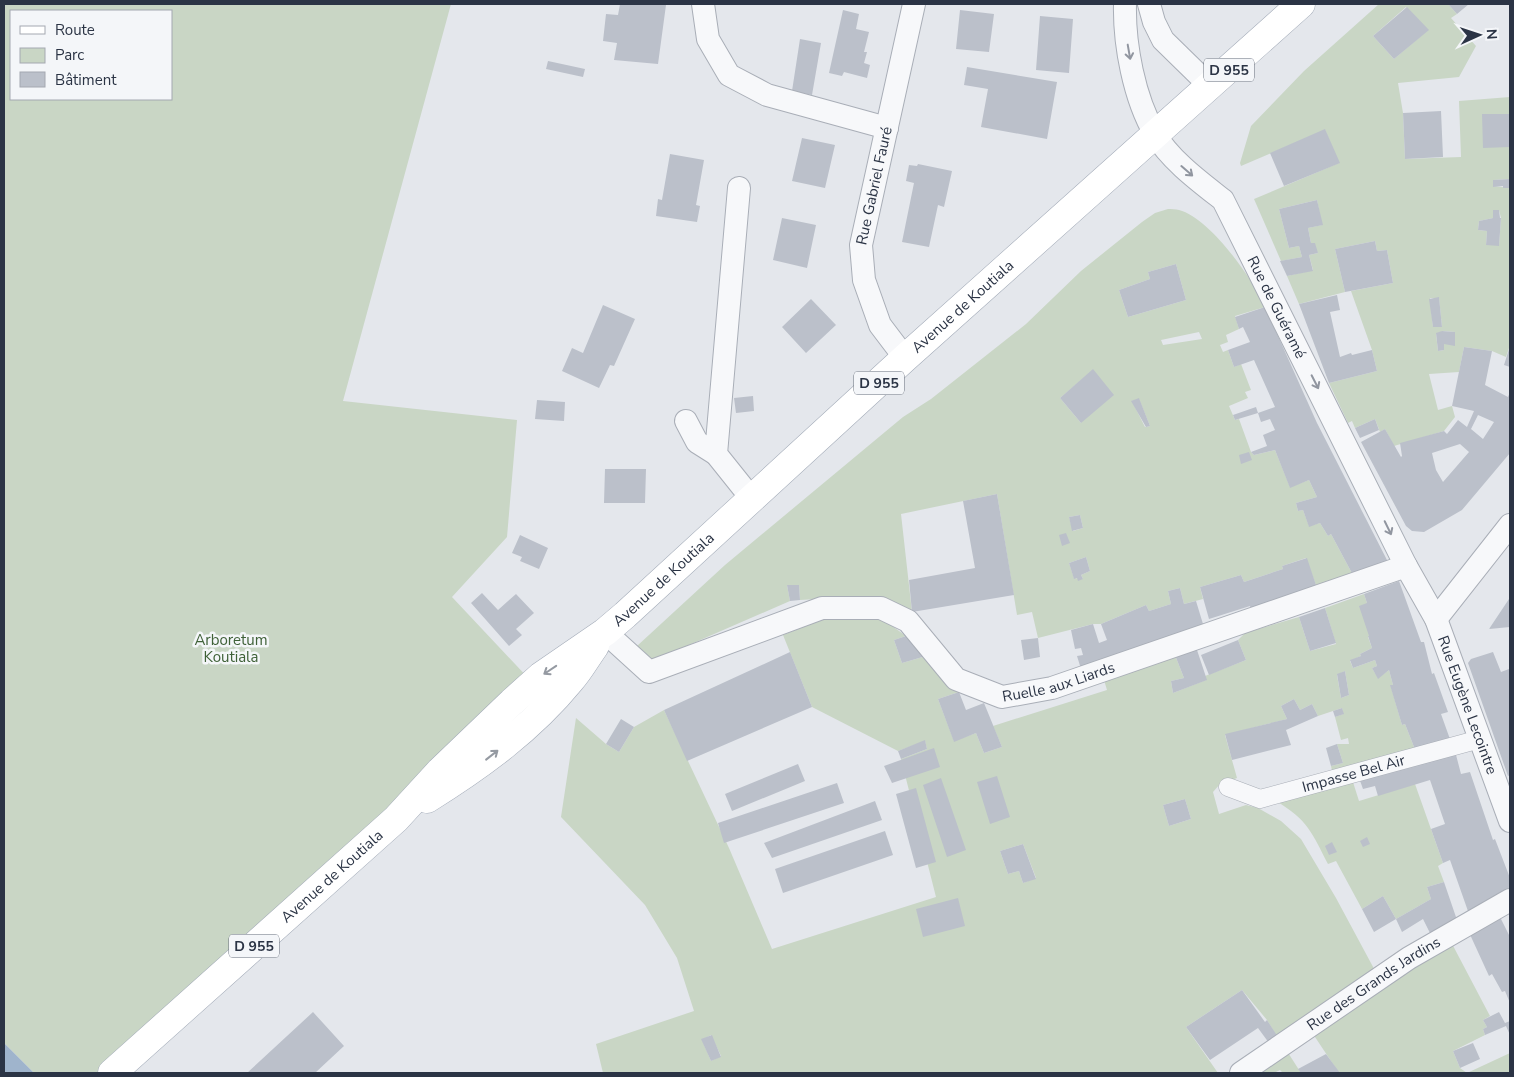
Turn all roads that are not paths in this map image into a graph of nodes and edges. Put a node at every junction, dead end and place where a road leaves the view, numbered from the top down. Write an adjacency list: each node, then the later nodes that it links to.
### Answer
1 (703, 4): 7 (street)
2 (914, 4): 7 (street, Rue Gabriel Fauré)
3 (1125, 4): 8 (street, Rue de Guéramé, one-way to 8)
4 (1149, 4): 6 (street)
5 (1301, 4): 6 (main road, Avenue de Koutiala / D 955)
6 (1210, 86): 8 (main road, Avenue de Koutiala / D 955)
7 (886, 128): 10 (street, Rue Gabriel Fauré)
8 (1155, 135): 10 (main road, Avenue de Koutiala / D 955); 15 (street, Rue de Guéramé, one-way to 15)
9 (739, 188): 12 (street)
10 (905, 358): 13 (main road, Avenue de Koutiala / D 955)
11 (686, 421): 12 (street)
12 (716, 454): 13 (street)
13 (752, 499): 17 (main road, Avenue de Koutiala / D 955)
14 (1510, 525): 16 (street)
15 (1406, 566): 16 (street, Rue de Guéramé); 17 (street, Ruelle aux Liards)
16 (1436, 619): 18 (street, Rue Eugène Lecointre)
17 (605, 632): 22 (main road, Avenue de Koutiala / D 955)
18 (1480, 738): 19 (street, Impasse Bel Air); 20 (street, Rue Eugène Lecointre)
19 (1228, 787)
20 (1510, 821)
21 (1510, 900): 23 (street, Rue des Grands Jardins)
22 (112, 1073)
23 (1240, 1073)

